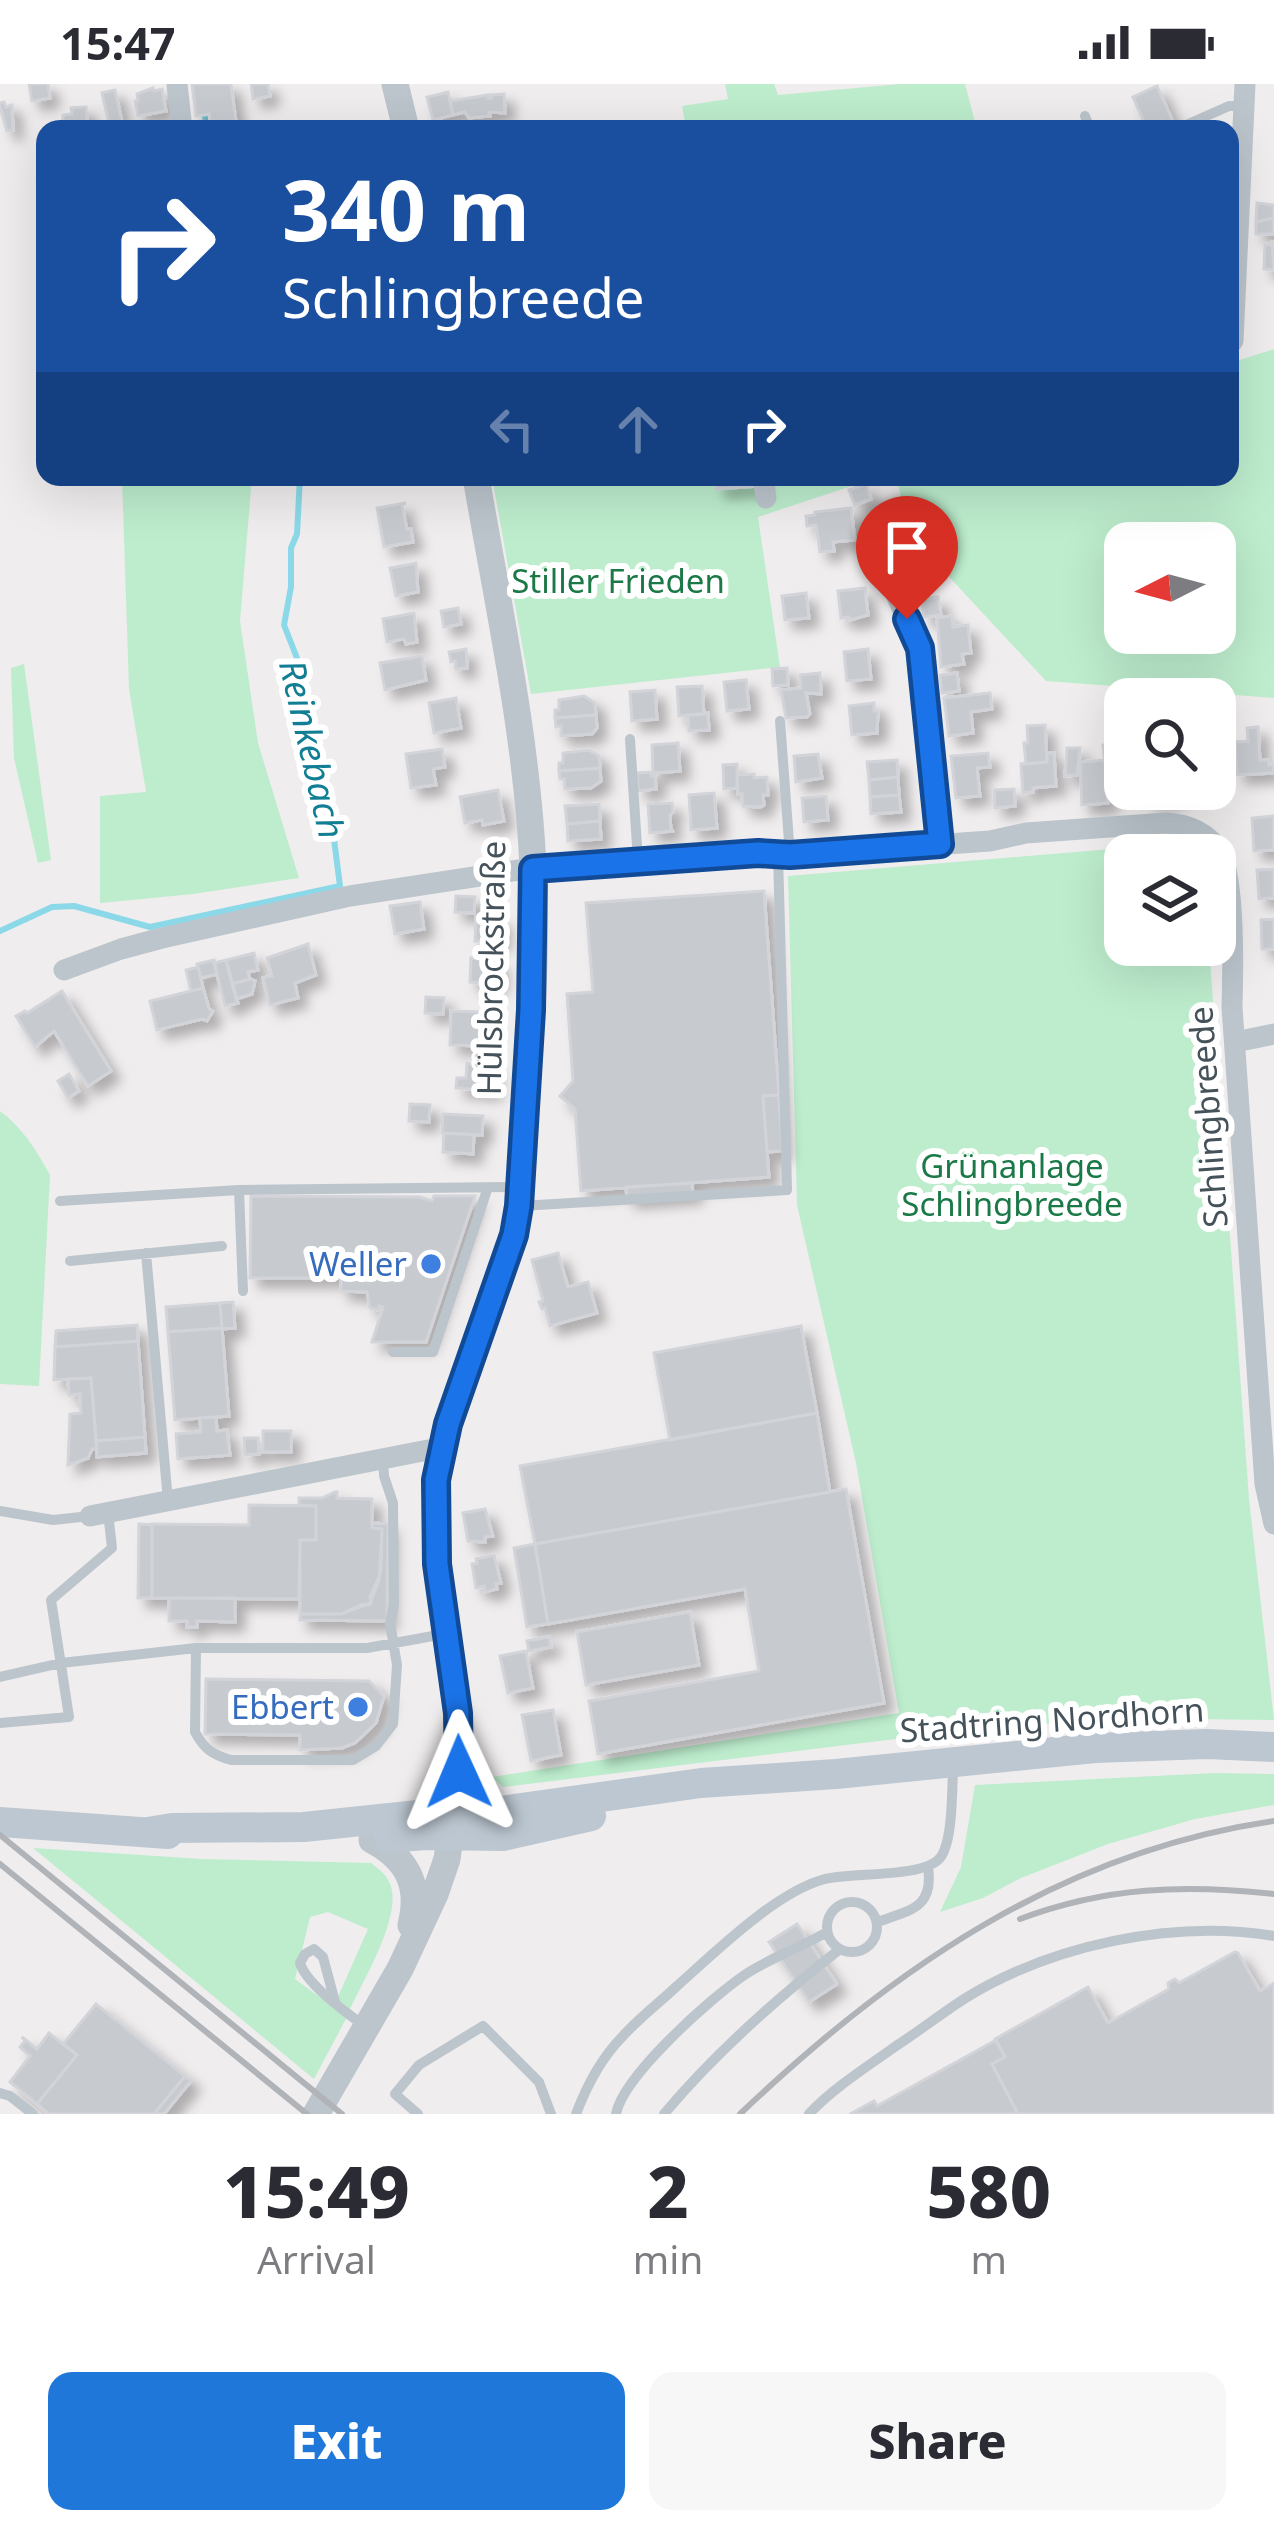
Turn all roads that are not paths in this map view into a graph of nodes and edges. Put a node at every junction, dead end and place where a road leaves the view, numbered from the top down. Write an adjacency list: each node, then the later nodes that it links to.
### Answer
1 (177, 84): 5 (street)
2 (395, 84): 6 (street)
3 (1244, 95): 8 (lane); 9 (street)
4 (1084, 116): 7 (lane)
5 (181, 120)
6 (404, 120)
7 (1086, 120)
8 (1197, 120)
9 (1239, 153)
10 (478, 486): 17 (street, Hülsbrockstraße)
11 (894, 590): 14 (street)
12 (780, 721): 15 (lane)
13 (630, 739): 16 (lane)
14 (940, 844): 15 (street, Schlingbreede); 20 (street, Schlingbreede)
15 (784, 855): 16 (street, Schlingbreede); 23 (lane)
16 (638, 862): 17 (street, Schlingbreede)
17 (533, 869): 18 (street, Schlingbreede); 23 (street, Hülsbrockstraße)
18 (64, 970)
19 (1274, 1034): 20 (street)
20 (1235, 1042): 35 (street, Schlingbreede)
21 (488, 1186): 22 (lane); 23 (lane); 29 (lane)
22 (239, 1190): 24 (lane); 28 (lane)
23 (520, 1196): 30 (street, Hülsbrockstraße)
24 (60, 1201)
25 (223, 1246): 26 (lane)
26 (146, 1253): 27 (lane); 32 (lane)
27 (70, 1261)
28 (243, 1292)
29 (393, 1352)
30 (440, 1451): 31 (street); 36 (street, Hülsbrockstraße)
31 (382, 1459): 32 (street); 37 (lane)
32 (168, 1501): 34 (street)
33 (0, 1510): 34 (lane)
34 (99, 1514): 39 (lane)
35 (1274, 1524)
36 (447, 1634): 37 (lane); 45 (street, Hülsbrockstraße)
37 (392, 1644): 38 (lane); 38 (lane)
38 (196, 1648): 39 (lane)
39 (61, 1664): 40 (lane); 41 (lane)
40 (0, 1677)
41 (0, 1723)
42 (1274, 1747): 43 (main road, Stadtring Nordhorn)
43 (953, 1760): 45 (main road, Stadtring Nordhorn); 48 (lane)
44 (0, 1822): 46 (main road, Stadtring Nordhorn)
45 (453, 1824): 46 (main road, Stadtring Nordhorn); 47 (main road, Stadtring Nordhorn); 53 (street, Hülsbrockstraße)
46 (148, 1832): 47 (main road, Stadtring Nordhorn)
47 (372, 1840): 53 (street)
48 (928, 1867): 49 (lane); 61 (lane)
49 (877, 1922): 50 (lane); 52 (lane)
50 (826, 1932): 52 (lane); 62 (lane)
51 (1274, 1936): 64 (lane)
52 (840, 1949): 63 (lane)
53 (400, 1969): 55 (street, Hülsbrockstraße)
54 (335, 2002): 54 (lane); 55 (lane)
55 (366, 2028): 58 (street, Hülsbrockstraße)
56 (0, 2093): 57 (lane)
57 (33, 2114)
58 (316, 2114)
59 (418, 2114): 60 (lane)
60 (555, 2114): 61 (lane)
61 (576, 2114)
62 (616, 2114)
63 (664, 2114)
64 (809, 2114)

